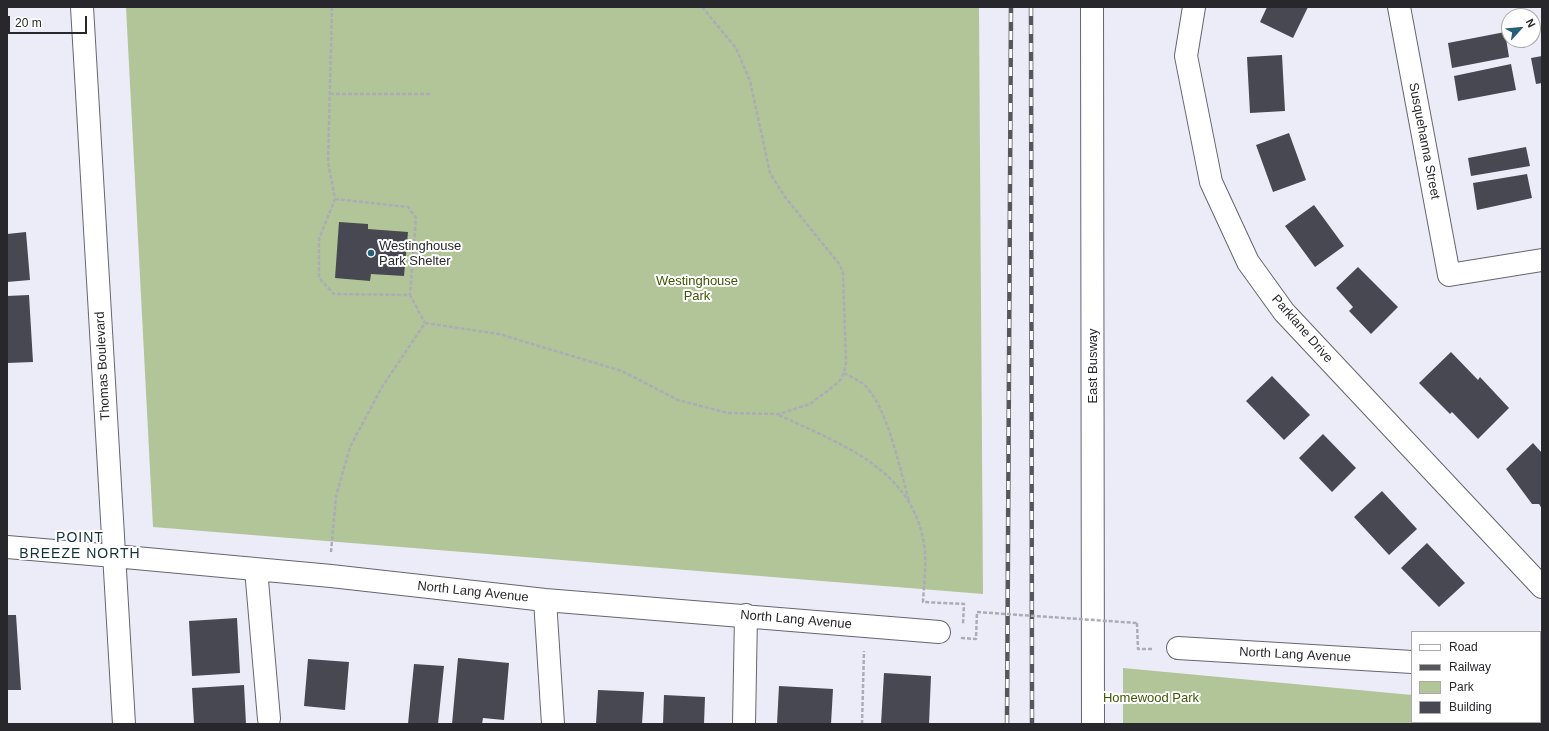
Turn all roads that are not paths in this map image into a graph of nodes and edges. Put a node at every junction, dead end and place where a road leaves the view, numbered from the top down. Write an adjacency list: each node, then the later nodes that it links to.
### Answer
1 (82, 7): 7 (street, Thomas Boulevard)
2 (1092, 7): 19 (street, East Busway)
3 (1194, 7): 9 (street, Parklane Drive)
4 (1399, 7): 5 (street, Susquehanna Street)
5 (1542, 260)
6 (7, 547): 7 (street, North Lang Avenue)
7 (114, 556): 8 (street, North Lang Avenue); 16 (street, Thomas Boulevard)
8 (256, 569): 10 (street, North Lang Avenue); 15 (street)
9 (1542, 587)
10 (545, 600): 11 (street, North Lang Avenue); 17 (street)
11 (746, 615): 12 (street, North Lang Avenue); 18 (street)
12 (939, 632)
13 (1178, 648): 14 (street, North Lang Avenue)
14 (1411, 662)
15 (269, 719)
16 (124, 724)
17 (553, 724)
18 (744, 724)
19 (1093, 724)

